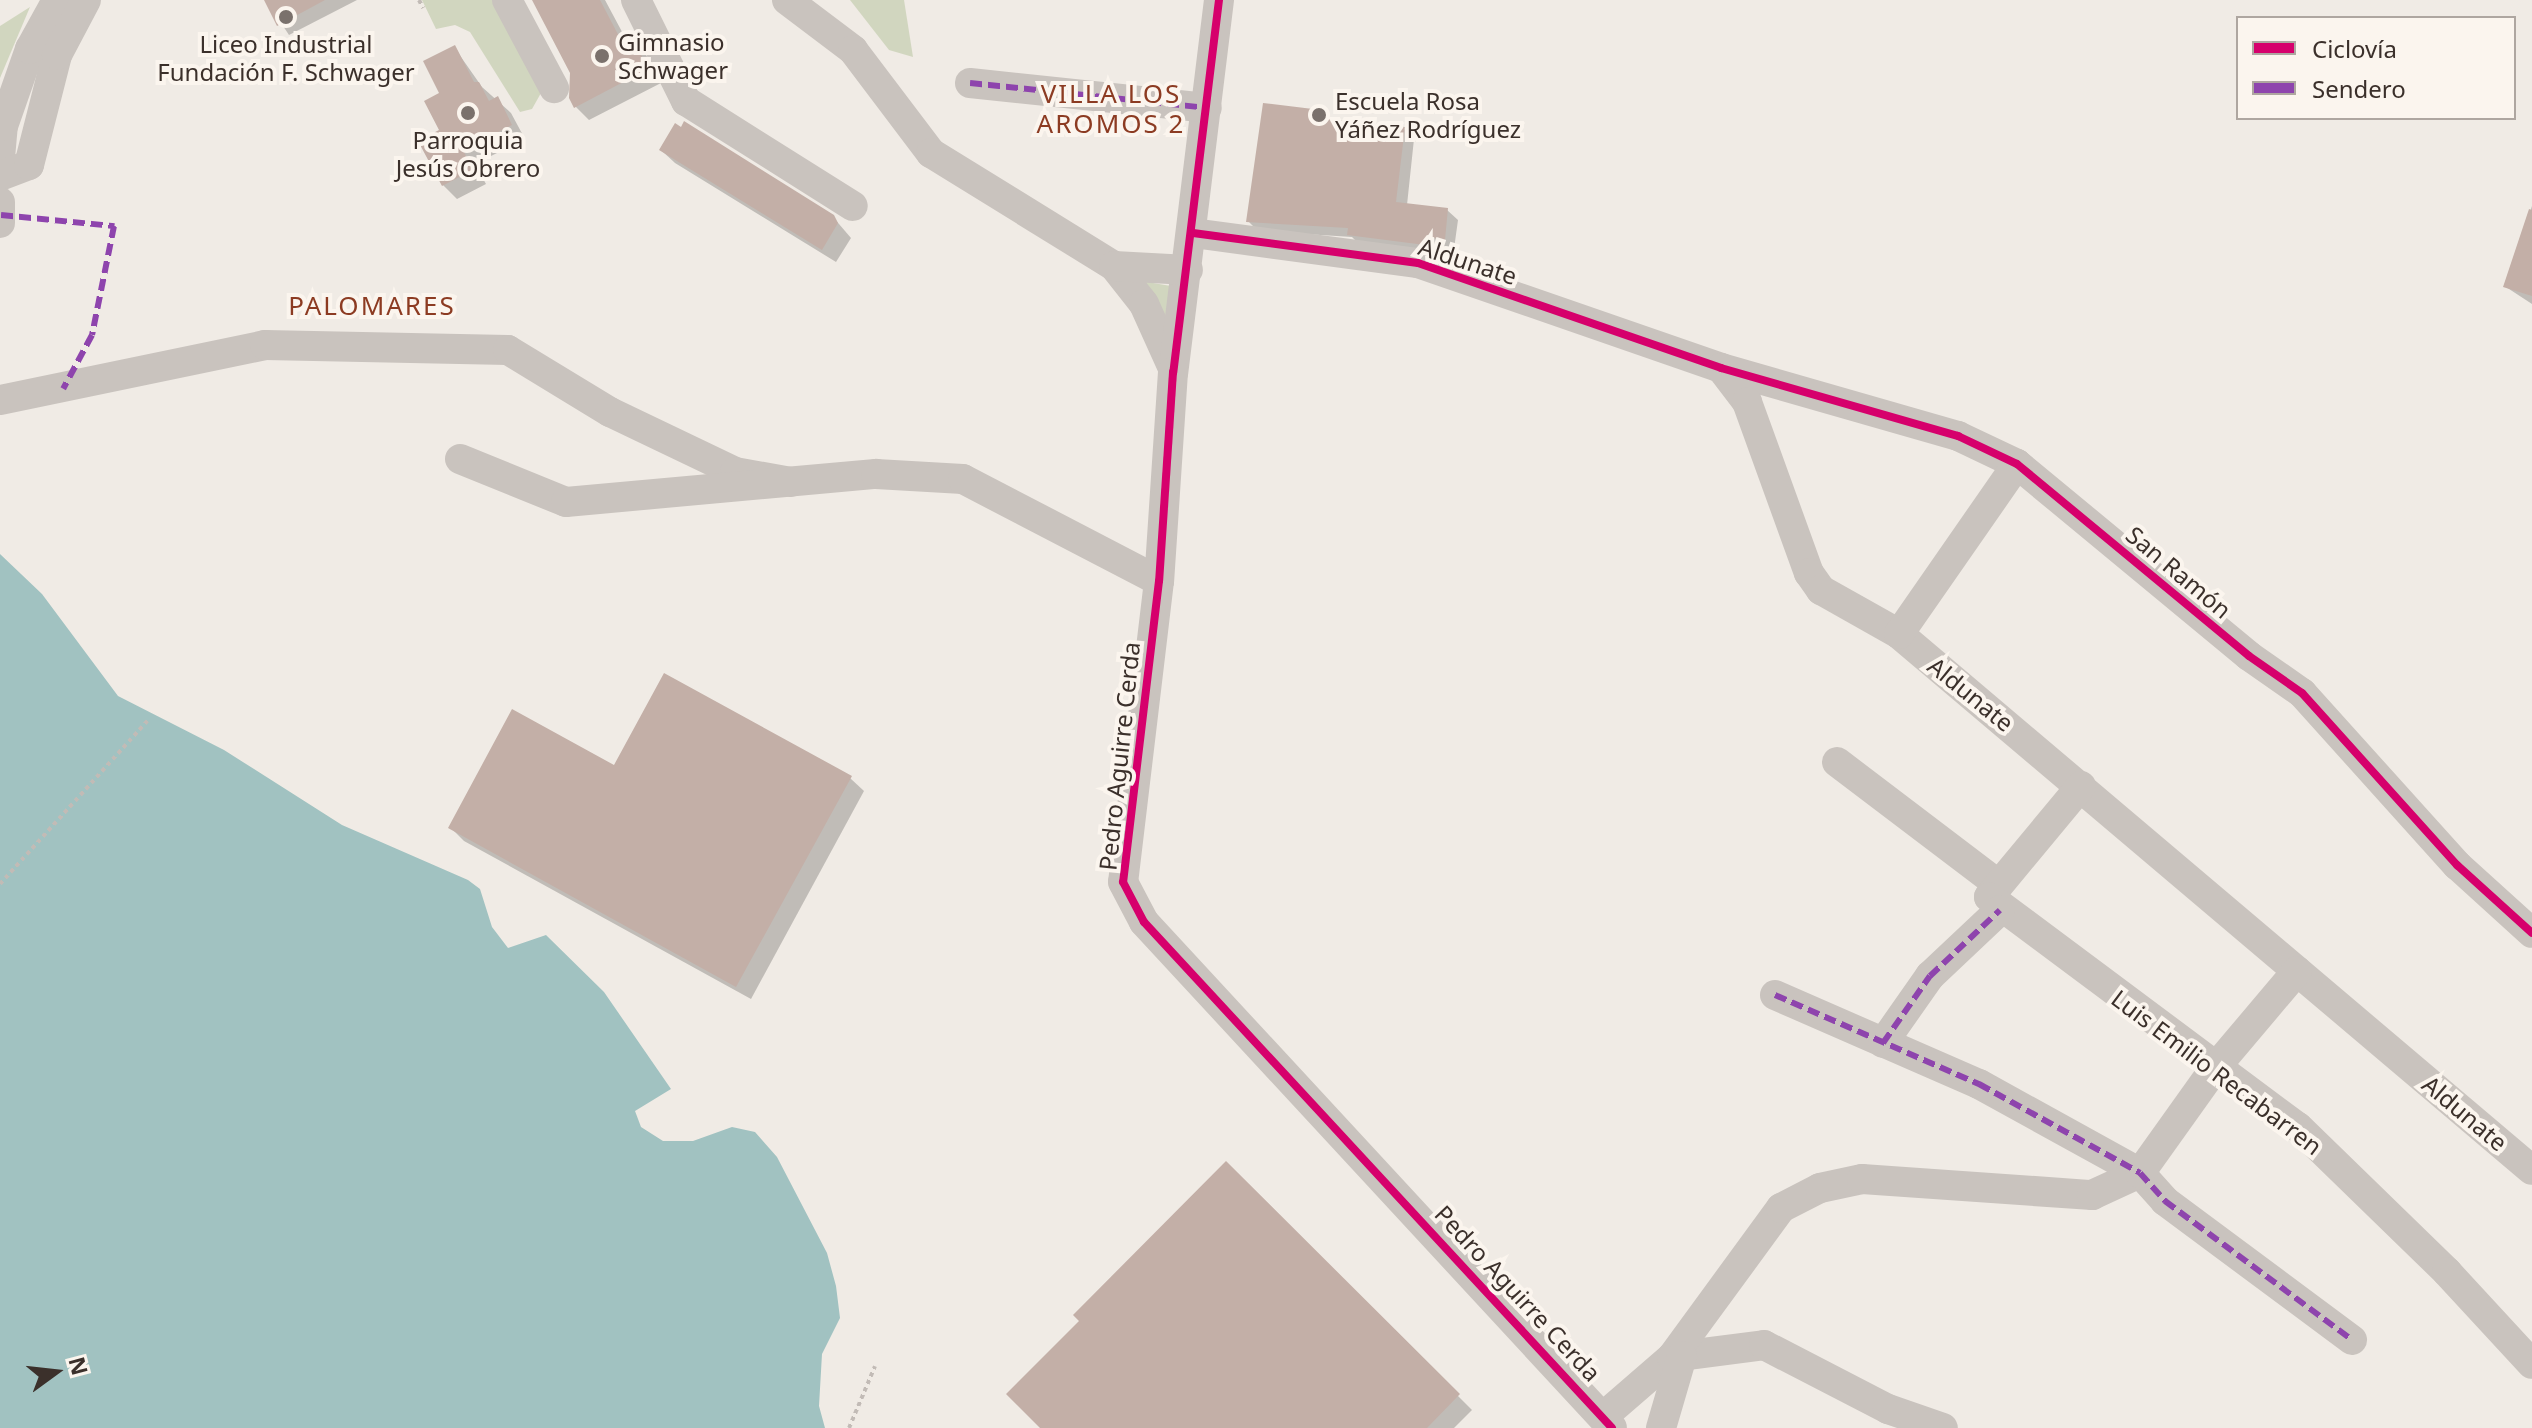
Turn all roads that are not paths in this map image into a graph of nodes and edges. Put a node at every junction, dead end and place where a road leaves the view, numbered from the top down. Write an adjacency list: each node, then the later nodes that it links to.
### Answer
1 (57, 0): 10 (street)
2 (86, 0): 12 (street)
3 (507, 0): 8 (street)
4 (636, 0): 14 (street)
5 (787, 0): 17 (street)
6 (1219, 2): 9 (street, Pedro Aguirre Cerda)
7 (970, 83): 9 (street)
8 (554, 88)
9 (1207, 108): 16 (street, Pedro Aguirre Cerda)
10 (1, 126): 11 (street)
11 (0, 158)
12 (0, 176)
13 (0, 202): 15 (street)
14 (853, 206)
15 (0, 223)
16 (1193, 233): 18 (street, Pedro Aguirre Cerda); 19 (street, Aldunate)
17 (1114, 266): 18 (street); 20 (street)
18 (1188, 270): 20 (street, Pedro Aguirre Cerda)
19 (1721, 368): 23 (street, San Ramón); 26 (street, Aldunate)
20 (1173, 372): 25 (street, Pedro Aguirre Cerda)
21 (0, 400): 24 (street)
22 (460, 459): 24 (street)
23 (2017, 464): 26 (street); 30 (street, San Ramón)
24 (791, 482): 25 (street)
25 (1159, 581): 40 (street, Pedro Aguirre Cerda)
26 (1899, 634): 28 (street, Aldunate)
27 (1837, 762): 29 (street, Luis Emilio Recabarren)
28 (2081, 786): 29 (street); 31 (street, Aldunate)
29 (1999, 897): 33 (street); 34 (street, Luis Emilio Recabarren)
30 (2532, 933)
31 (2297, 971): 34 (street); 35 (street, Aldunate)
32 (1775, 995): 33 (street)
33 (1883, 1043): 36 (street)
34 (2215, 1068): 36 (street); 39 (street, Luis Emilio Recabarren)
35 (2532, 1170)
36 (2140, 1173): 37 (street); 38 (street)
37 (2352, 1340)
38 (1677, 1357): 40 (street); 41 (street); 42 (street)
39 (2532, 1364)
40 (1609, 1422)
41 (1661, 1428)
42 (1943, 1428)

